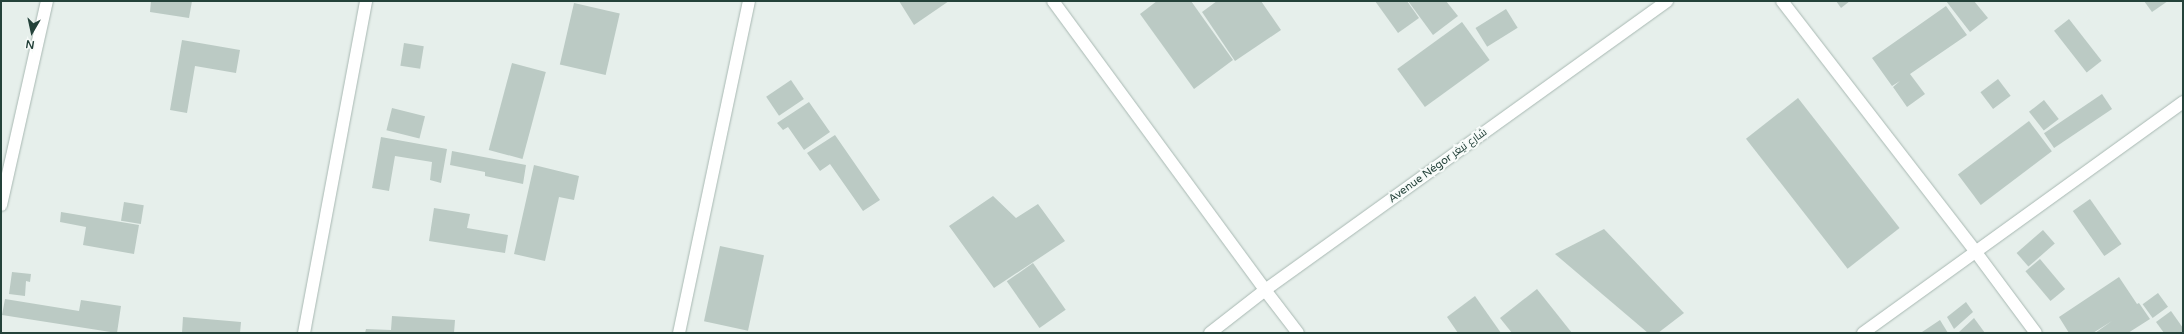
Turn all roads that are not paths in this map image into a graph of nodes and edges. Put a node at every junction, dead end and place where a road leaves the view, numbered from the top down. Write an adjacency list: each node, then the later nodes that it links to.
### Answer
1 (47, 1): 8 (street)
2 (366, 1): 11 (street)
3 (749, 1): 12 (street)
4 (1052, 1): 10 (street)
5 (1667, 1): 10 (street, Avenue Négor شارع نيغر)
6 (1782, 1): 9 (street)
7 (2183, 102): 9 (street)
8 (1, 205)
9 (1975, 251): 15 (street); 16 (street)
10 (1265, 290): 13 (street, Avenue Négor شارع نيغر); 14 (street)
11 (304, 333)
12 (680, 333)
13 (1210, 333)
14 (1298, 333)
15 (1863, 333)
16 (2036, 333)

